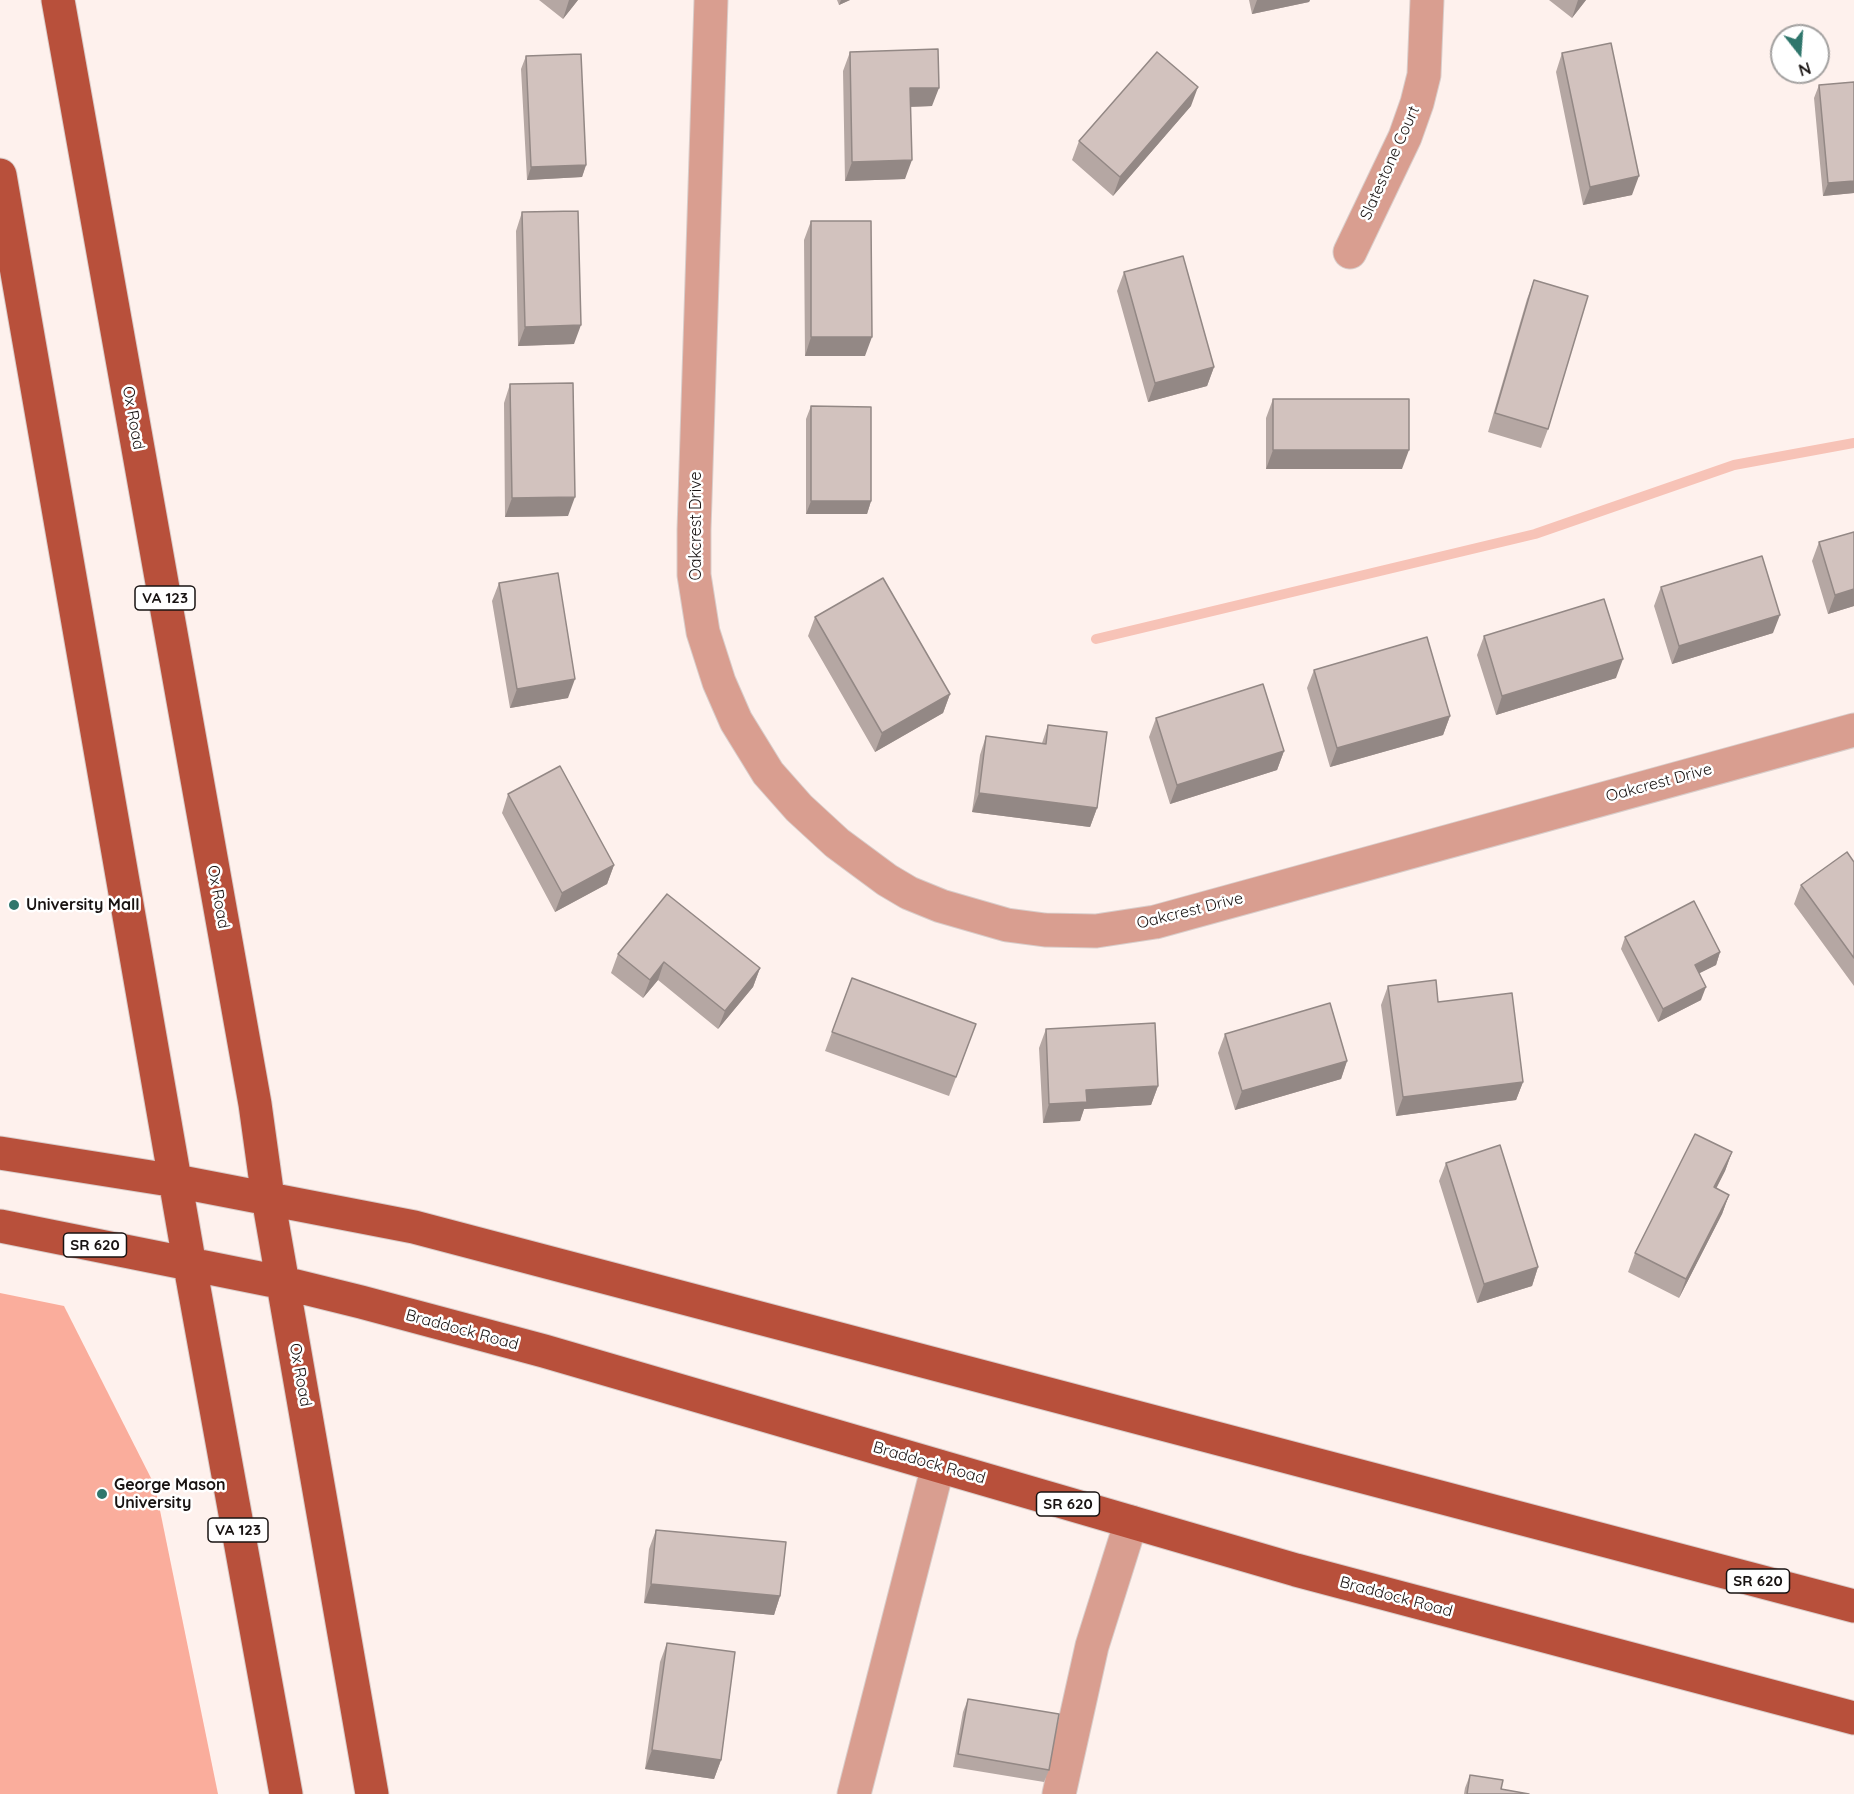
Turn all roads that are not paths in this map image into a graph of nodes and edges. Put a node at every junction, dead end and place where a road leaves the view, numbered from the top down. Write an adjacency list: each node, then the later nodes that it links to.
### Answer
1 (58, 0): 9 (main road, Ox Road / VA 123)
2 (711, 0): 6 (street, Oakcrest Drive)
3 (1427, 0): 5 (street, Slatestone Court)
4 (0, 175): 8 (main road, VA 123)
5 (1350, 252)
6 (1854, 730)
7 (0, 1153): 8 (main road, SR 620)
8 (176, 1181): 9 (main road, SR 620); 11 (main road, VA 123)
9 (267, 1198): 12 (main road, Ox Road / VA 123); 15 (main road, SR 620)
10 (0, 1226): 11 (main road, Braddock Road / SR 620)
11 (190, 1266): 12 (main road, Braddock Road / SR 620); 17 (main road, VA 123)
12 (284, 1282): 13 (main road, Braddock Road / SR 620); 18 (main road, Ox Road / VA 123)
13 (938, 1466): 14 (main road, Braddock Road / SR 620); 19 (street)
14 (1131, 1522): 16 (main road, Braddock Road / SR 620); 20 (street)
15 (1854, 1606)
16 (1854, 1718)
17 (286, 1794)
18 (372, 1794)
19 (854, 1794)
20 (1059, 1794)

